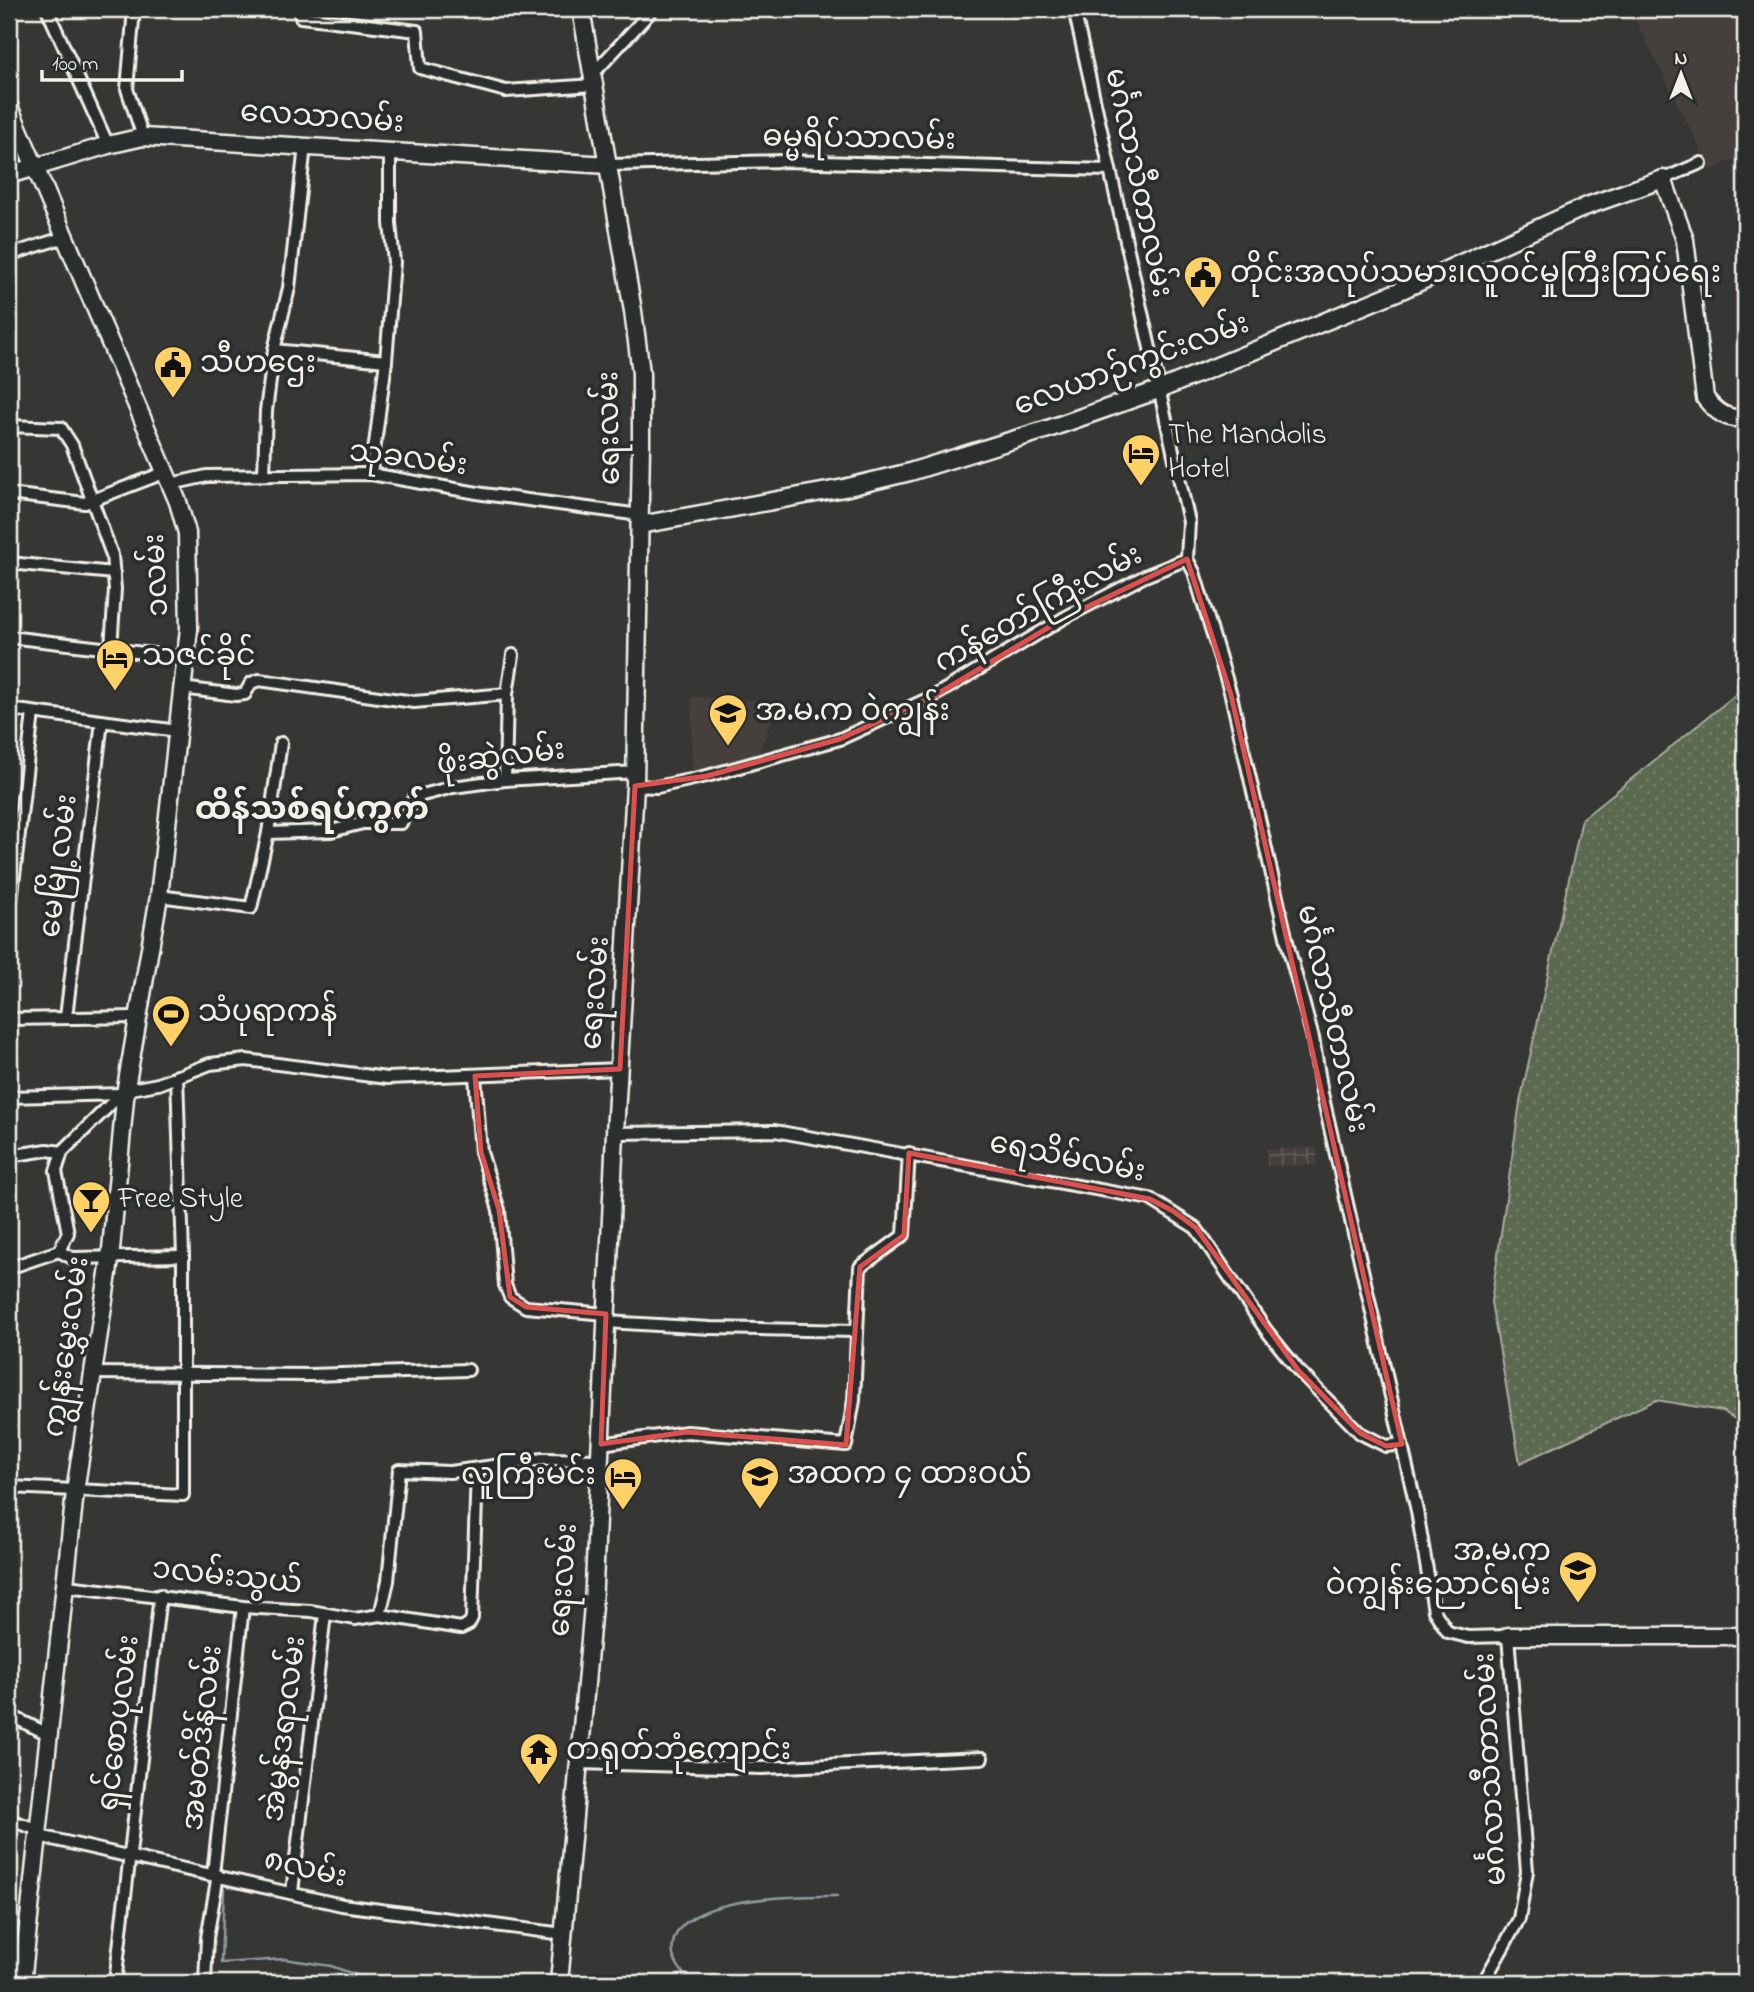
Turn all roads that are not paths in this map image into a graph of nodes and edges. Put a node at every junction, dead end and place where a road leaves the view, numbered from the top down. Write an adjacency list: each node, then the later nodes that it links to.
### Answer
1 (47, 9): 10 (street)
2 (134, 9): 9 (street)
3 (299, 9): 7 (street)
4 (581, 9): 7 (street, ရေးလမ်း)
5 (653, 9): 7 (street)
6 (1074, 9): 16 (street, မင်္ဂလာသီတာလမ်း)
7 (593, 80): 14 (street, ရေးလမ်း)
8 (9, 106): 15 (street, ၁လမ်း)
9 (143, 137): 10 (street, လေသာလမ်း); 11 (street, လေသာလမ်း)
10 (108, 145): 15 (street, လေသာလမ်း)
11 (305, 146): 12 (street, လေသာလမ်း); 21 (street)
12 (390, 152): 14 (street, လေသာလမ်း); 22 (street)
13 (1701, 163): 18 (street, လေယာဉ်ကွင်းလမ်း)
14 (608, 165): 16 (street, ဓမ္မရိပ်သာလမ်း); 31 (street, ရေးလမ်း)
15 (35, 166): 17 (street, လေသာလမ်း); 19 (street, ၁လမ်း)
16 (1110, 170): 23 (street, မင်္ဂလာသီတာလမ်း)
17 (9, 175)
18 (1662, 179): 23 (street, လေယာဉ်ကွင်းလမ်း); 24 (street)
19 (65, 237): 20 (street); 28 (street, ၁လမ်း)
20 (9, 255)
21 (274, 350): 22 (street); 27 (street)
22 (386, 361): 26 (street)
23 (1161, 390): 31 (street, လေယာဉ်ကွင်းလမ်း); 32 (street, မင်္ဂလာသီတာလမ်း)
24 (1745, 418)
25 (9, 426): 30 (street)
26 (371, 474): 27 (street, သုခလမ်း); 31 (street, သုခလမ်း)
27 (264, 475): 28 (street, သုခလမ်း)
28 (168, 478): 30 (street, သုခလမ်း); 38 (street, ၁လမ်း)
29 (9, 494): 30 (street)
30 (92, 501): 34 (street)
31 (640, 520): 46 (street, ရေးလမ်း)
32 (1187, 559): 46 (street, ကန်တော်ကြီးလမ်း); 72 (street, မင်္ဂလာသီတာလမ်း)
33 (9, 563): 34 (street)
34 (114, 573): 36 (street)
35 (9, 637): 36 (street)
36 (111, 648): 38 (street)
37 (513, 655): 40 (street)
38 (186, 658): 39 (street, ၁လမ်း)
39 (182, 688): 40 (street); 44 (street, ၁လမ်း)
40 (507, 694): 47 (street)
41 (9, 709): 42 (street)
42 (33, 713): 43 (street); 50 (street)
43 (102, 721): 44 (street); 51 (street, မေမြို့လမ်း)
44 (178, 731): 49 (street, ၁လမ်း)
45 (281, 743): 48 (street)
46 (635, 779): 47 (street, ဖိုးဆွဲလမ်း); 54 (street, ရေးလမ်း)
47 (505, 780): 48 (street, ဖိုးဆွဲလမ်း)
48 (268, 833): 49 (street)
49 (159, 896): 52 (street, ၁လမ်း)
50 (9, 919)
51 (66, 1017): 52 (street); 53 (street)
52 (137, 1017): 57 (street, ၁လမ်း)
53 (9, 1019)
54 (620, 1069): 56 (street); 59 (street, ရေးလမ်း)
55 (177, 1076): 56 (street); 57 (street); 64 (street)
56 (475, 1076): 67 (street)
57 (124, 1092): 58 (street); 60 (street); 65 (street, ကျွန်းမွှေးလမ်း)
58 (9, 1097)
59 (615, 1133): 61 (street, ရေသိမ်လမ်း); 67 (street, ရေးလမ်း)
60 (62, 1152): 62 (street); 63 (street)
61 (909, 1153): 68 (street); 72 (street, ရေသိမ်လမ်း)
62 (9, 1156)
63 (59, 1251): 65 (street); 66 (street)
64 (183, 1256): 65 (street); 71 (street)
65 (110, 1260): 70 (street, ကျွန်းမွှေးလမ်း)
66 (9, 1268)
67 (606, 1318): 68 (street); 73 (street, ရေးလမ်း)
68 (857, 1331): 73 (street)
69 (468, 1370): 71 (street)
70 (93, 1373): 71 (street); 76 (street, ကျွန်းမွှေးလမ်း)
71 (183, 1376): 76 (street)
72 (1402, 1444): 82 (street, မင်္ဂလာသီတာလမ်း)
73 (601, 1452): 74 (street); 87 (street, ရေးလမ်း)
74 (477, 1470): 81 (street); 81 (street, ၁လမ်းသွယ်)
75 (9, 1487): 76 (street)
76 (75, 1492): 77 (street, ကျွန်းမွှေးလမ်း)
77 (67, 1586): 78 (street, ၁လမ်းသွယ်); 85 (street, ကျွန်းမွှေးလမ်း)
78 (160, 1595): 79 (street, ၁လမ်းသွယ်); 90 (street, ရှင်စောပုလမ်း)
79 (243, 1607): 80 (street, ၁လမ်းသွယ်); 91 (street, အမတ်ဒိန်လမ်း)
80 (324, 1614): 81 (street, ၁လမ်းသွယ်); 92 (street, အဲမွန်ဒရာလမ်း)
81 (380, 1615)
82 (1508, 1636): 83 (street); 98 (street, မင်္ဂလာသီတာလမ်း)
83 (1745, 1636)
84 (9, 1715): 85 (street)
85 (50, 1735): 89 (street, ကျွန်းမွှေးလမ်း)
86 (982, 1758): 87 (street)
87 (579, 1763): 93 (street, ရေးလမ်း)
88 (9, 1820): 89 (street, ၈လမ်း)
89 (39, 1833): 90 (street, ၈လမ်း); 94 (street, ကျွန်းမွှေးလမ်း)
90 (129, 1856): 91 (street, ၈လမ်း); 95 (street, ရှင်စောပုလမ်း)
91 (216, 1874): 92 (street, ၈လမ်း); 96 (street, အမတ်ဒိန်လမ်း)
92 (292, 1892): 93 (street, ၈လမ်း)
93 (563, 1934): 97 (street, ရေးလမ်း)
94 (22, 1983)
95 (115, 1983)
96 (205, 1983)
97 (559, 1983)
98 (1483, 1983)

